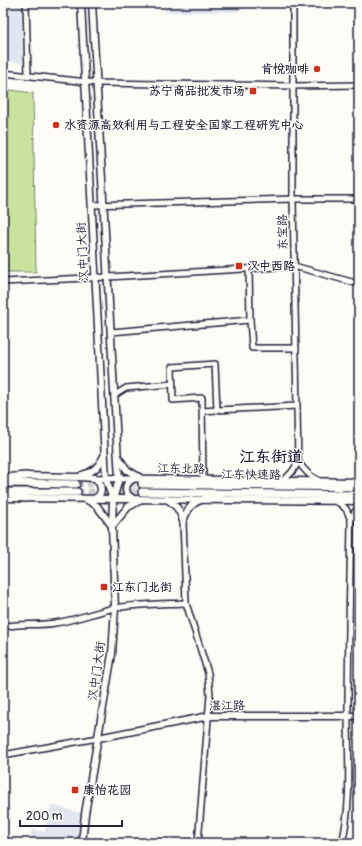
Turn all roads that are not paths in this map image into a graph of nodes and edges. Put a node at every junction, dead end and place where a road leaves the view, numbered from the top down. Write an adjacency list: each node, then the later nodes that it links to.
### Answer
1 (26, 3): 6 (street)
2 (81, 3): 7 (main road, 汉中门大街)
3 (92, 3): 8 (main road, 汉中门大街)
4 (293, 3): 10 (street, 东宝路)
5 (3, 72): 6 (street)
6 (28, 75): 7 (street)
7 (85, 82): 8 (street); 14 (main road, 汉中门大街)
8 (97, 83): 10 (street); 13 (main road, 汉中门大街)
9 (359, 85): 10 (street)
10 (293, 86): 11 (street, 东宝路)
11 (293, 199): 12 (street); 13 (street); 15 (street, 东宝路)
12 (359, 199)
13 (104, 204): 14 (street); 17 (main road, 汉中门大街)
14 (92, 205): 18 (main road, 汉中门大街)
15 (294, 266): 16 (street); 20 (street); 23 (street, 东宝路)
16 (249, 269): 17 (street); 21 (street)
17 (108, 277): 18 (street); 22 (main road, 汉中门大街)
18 (96, 278): 19 (street); 30 (main road, 汉中门大街)
19 (3, 282)
20 (359, 284)
21 (250, 320): 22 (street); 23 (street)
22 (111, 332): 25 (main road, 汉中门大街)
23 (296, 348): 26 (street, 东宝路)
24 (172, 384): 25 (street); 27 (street); 28 (street)
25 (115, 395): 29 (main road, 汉中门大街)
26 (297, 406): 28 (street); 31 (street, 东宝路)
27 (203, 410): 28 (street); 40 (street)
28 (217, 410)
29 (118, 451): 30 (main road); 37 (main road, 汉中门大街); 47 (main road)
30 (105, 452): 34 (main road); 38 (main road, 汉中门大街)
31 (298, 461): 41 (street); 42 (street)
32 (3, 474): 33 (main road, 江东北路)
33 (26, 476): 34 (main road, 江东北路); 35 (highway)
34 (78, 476): 36 (main road, 江东北路)
35 (3, 478)
36 (95, 478): 38 (main road, 江东北路); 54 (main road)
37 (119, 478): 38 (main road, 江东北路); 39 (main road, 江东北路); 58 (main road, 汉中门大街)
38 (106, 479): 58 (main road, 汉中门大街)
39 (133, 479): 47 (main road, 江东北路); 55 (main road)
40 (203, 480): 41 (main road, 江东北路); 47 (main road, 江东北路); 48 (highway)
41 (280, 481): 42 (main road, 江东北路)
42 (322, 482): 43 (main road, 江东北路)
43 (359, 482)
44 (3, 483): 45 (highway)
45 (76, 484)
46 (359, 487): 48 (highway, 江东快速路)
47 (143, 489): 48 (highway, 江东快速路); 55 (main road, 江东北路); 56 (main road, 江东北路); 64 (main road)
48 (242, 490): 51 (highway, 江东快速路); 57 (highway)
49 (3, 493): 50 (highway); 53 (highway)
50 (78, 495): 53 (main road, 江东北路); 54 (main road, 江东北路); 64 (main road)
51 (359, 495)
52 (3, 498): 53 (main road, 江东北路)
53 (25, 498)
54 (94, 499): 58 (main road, 江东北路)
55 (133, 499): 58 (main road, 江东北路)
56 (166, 499): 57 (main road, 江东北路); 62 (main road)
57 (206, 499): 59 (main road, 江东北路); 62 (main road)
58 (113, 500): 64 (main road, 汉中门大街)
59 (334, 500): 60 (main road, 江东北路); 63 (street)
60 (359, 500)
61 (359, 507): 63 (street)
62 (183, 521): 65 (street)
63 (351, 522): 69 (street)
64 (112, 526): 66 (main road, 汉中门大街)
65 (186, 603): 66 (street); 68 (street)
66 (115, 608): 67 (street); 71 (main road, 汉中门大街)
67 (3, 626)
68 (209, 716): 69 (main road, 湛江路); 71 (main road, 湛江路); 74 (street)
69 (348, 716): 70 (main road, 湛江路); 75 (street)
70 (359, 716)
71 (98, 738): 72 (street); 73 (main road, 汉中门大街)
72 (3, 755)
73 (82, 843)
74 (198, 843)
75 (342, 843)

